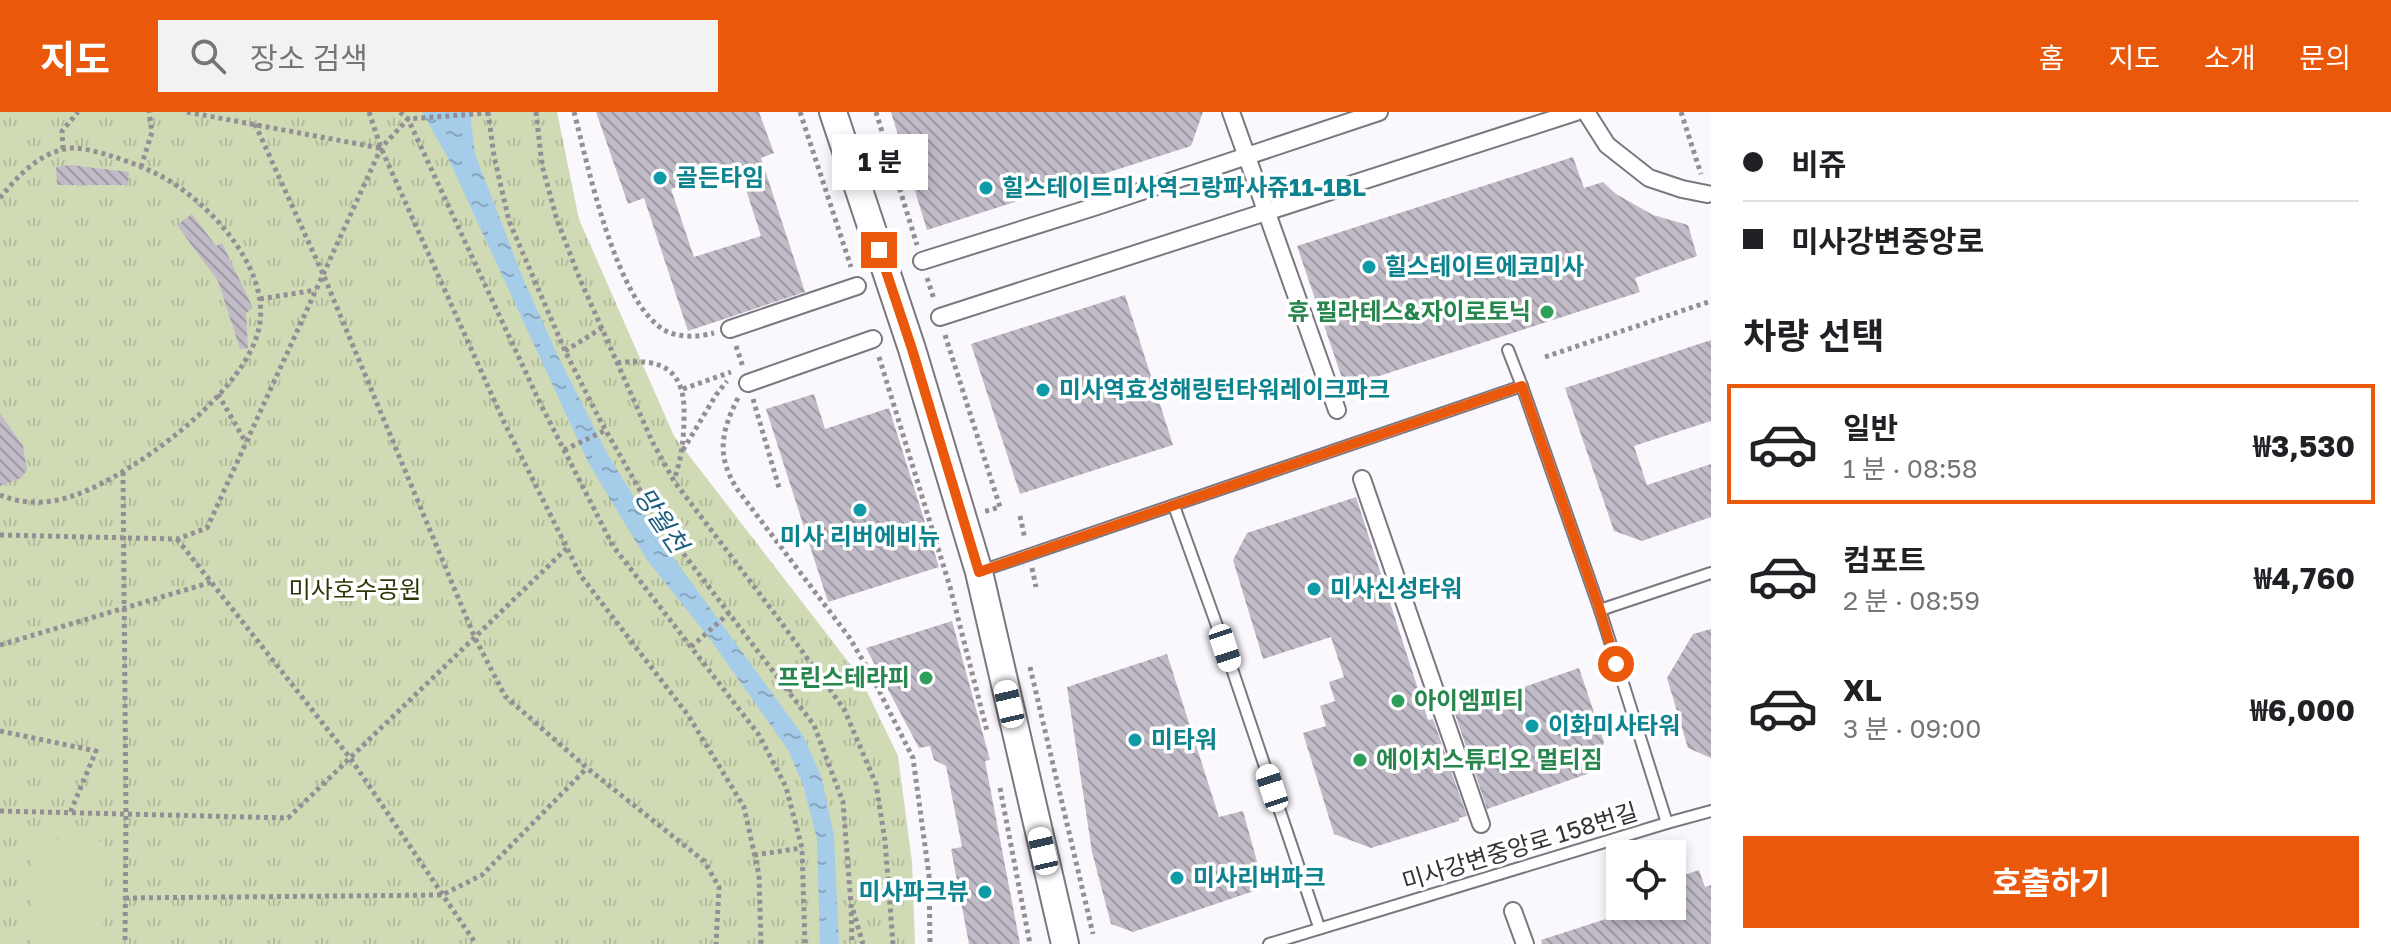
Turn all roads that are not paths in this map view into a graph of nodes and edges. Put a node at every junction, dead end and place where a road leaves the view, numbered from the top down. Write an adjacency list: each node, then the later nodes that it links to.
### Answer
1 (833, 112): 20 (street)
2 (1231, 112): 6 (street)
3 (1379, 112): 6 (street)
4 (1576, 112): 8 (street)
5 (1586, 112): 7 (street)
6 (1247, 156): 8 (street); 9 (street)
7 (1707, 194)
8 (1266, 211): 11 (street); 17 (street)
9 (922, 261)
10 (857, 286): 12 (street)
11 (940, 317)
12 (730, 329)
13 (873, 339): 15 (street)
14 (1508, 350): 16 (lane, 미사강변중앙로 158번길)
15 (746, 375)
16 (1522, 386): 19 (lane); 22 (lane, 미사강변중앙로 158번길)
17 (1337, 410)
18 (1362, 479): 25 (street)
19 (1174, 506): 20 (lane); 27 (lane)
20 (979, 572): 28 (street)
21 (1711, 573): 22 (lane)
22 (1600, 610): 24 (lane, 미사강변중앙로 158번길)
23 (1711, 811): 24 (lane)
24 (1667, 823): 27 (lane, 미사강변중앙로 158번길)
25 (1481, 824)
26 (1513, 911): 30 (street)
27 (1319, 927): 29 (lane, 미사강변중앙로 158번길)
28 (1065, 944)
29 (1269, 944)
30 (1525, 944)

